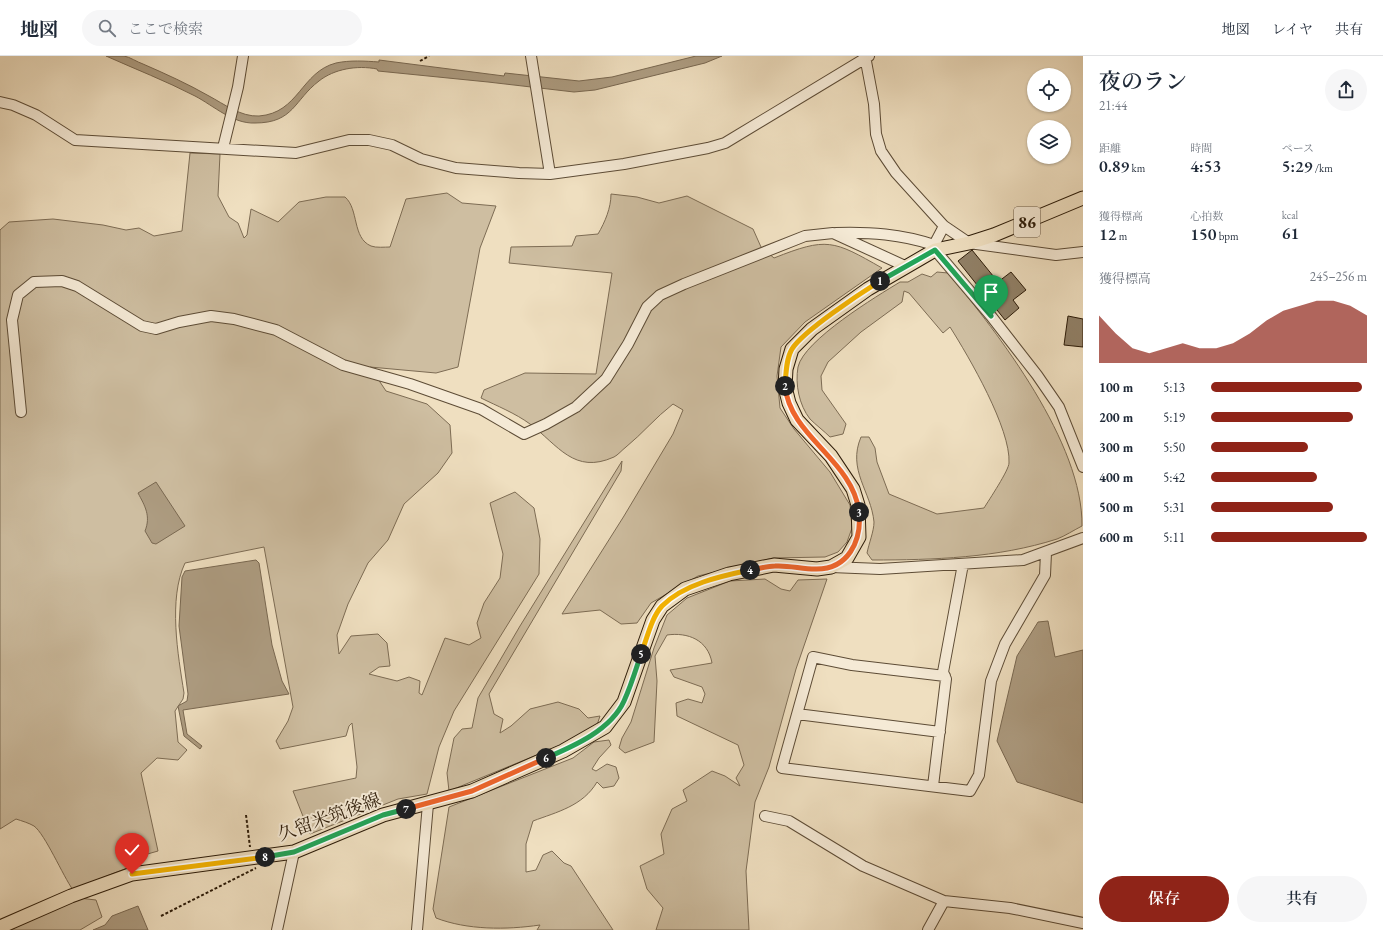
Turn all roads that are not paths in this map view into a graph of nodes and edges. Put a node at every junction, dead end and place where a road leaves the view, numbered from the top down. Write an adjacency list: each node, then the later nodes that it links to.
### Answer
1 (243, 56): 5 (street)
2 (530, 56): 6 (street)
3 (866, 57): 6 (street); 8 (street)
4 (0, 102): 5 (street)
5 (223, 148): 6 (street)
6 (550, 174)
7 (1083, 198): 10 (main road, 久留米筑後線 / 86)
8 (944, 226): 10 (street); 11 (street)
9 (833, 233): 11 (street); 13 (street); 14 (street)
10 (969, 243): 11 (main road, 久留米筑後線 / 86); 12 (street)
11 (934, 248): 13 (main road, 久留米筑後線 / 86); 15 (street)
12 (1083, 252)
13 (905, 266): 19 (main road, 久留米筑後線 / 86)
14 (21, 412)
15 (1083, 467)
16 (1083, 538): 17 (street)
17 (1046, 553): 18 (street); 23 (street)
18 (963, 564): 19 (street); 20 (street)
19 (831, 567): 24 (main road, 久留米筑後線 / 86)
20 (945, 676): 21 (street); 22 (street)
21 (797, 714): 22 (street); 23 (street)
22 (940, 732): 23 (street)
23 (933, 786)
24 (428, 804): 26 (main road, 久留米筑後線 / 86); 31 (street)
25 (765, 816): 27 (street)
26 (294, 852): 29 (main road, 久留米筑後線 / 86); 30 (street)
27 (944, 901): 28 (street); 32 (street)
28 (1083, 923)
29 (0, 927)
30 (277, 930)
31 (417, 930)
32 (928, 930)

